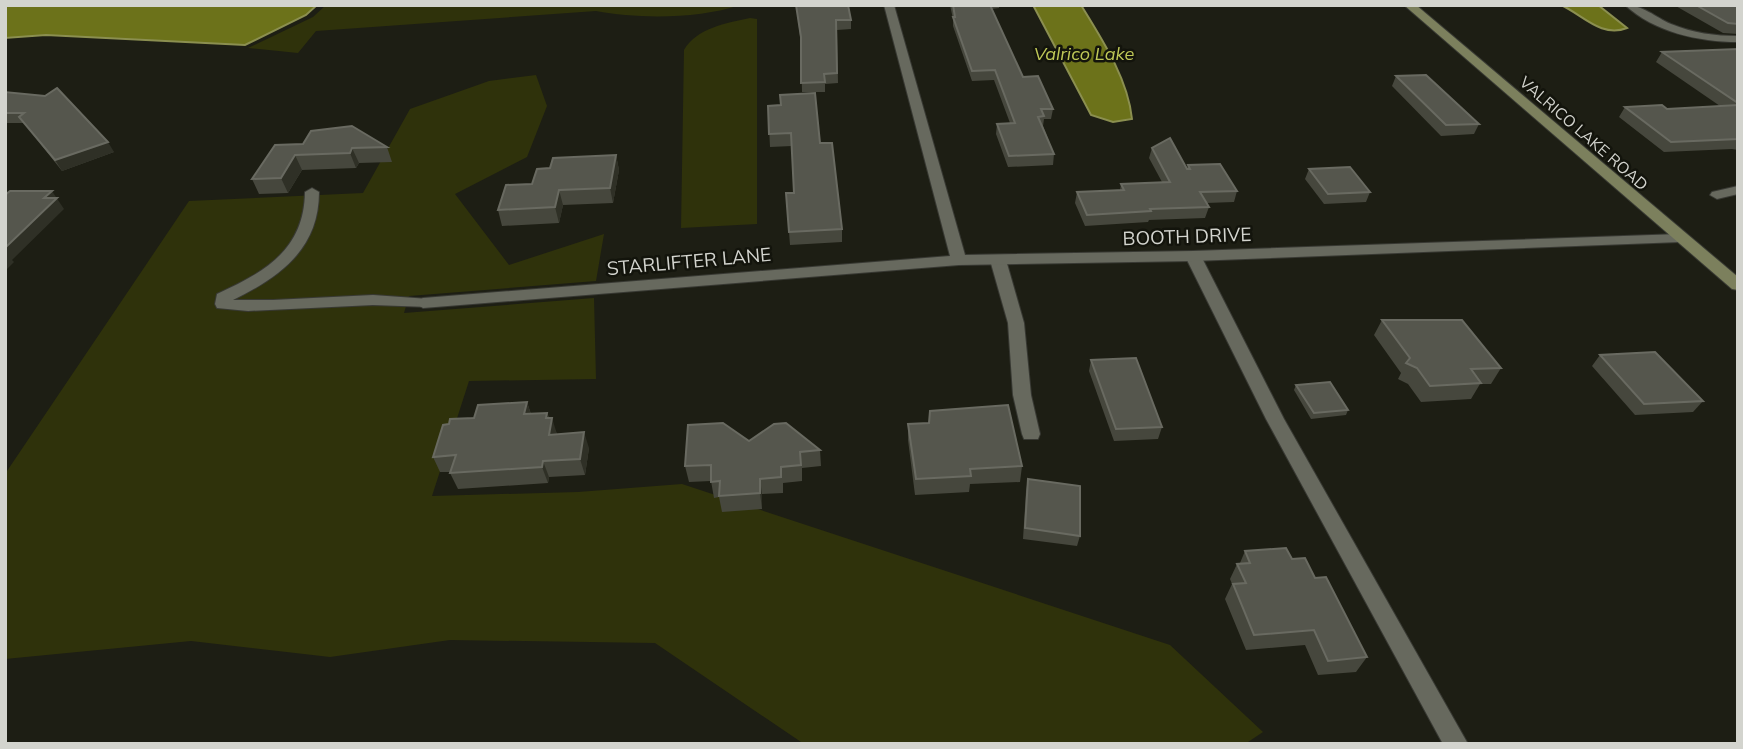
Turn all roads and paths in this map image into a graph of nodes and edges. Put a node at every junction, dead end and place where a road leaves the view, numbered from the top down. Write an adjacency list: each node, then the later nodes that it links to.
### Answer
1 (889, 5): 11 (street)
2 (1409, 5): 8 (street, VALRICO LAKE ROAD)
3 (1630, 5): 4 (street)
4 (1738, 39)
5 (1738, 190): 7 (street)
6 (312, 192): 11 (street, STARLIFTER LANE)
7 (1717, 195)
8 (1680, 238): 9 (street, BOOTH DRIVE); 12 (street, VALRICO LAKE ROAD)
9 (1193, 256): 10 (street, BOOTH DRIVE); 14 (street)
10 (998, 260): 11 (street, BOOTH DRIVE); 13 (street)
11 (959, 261)
12 (1738, 285)
13 (1031, 434)
14 (1456, 744)

